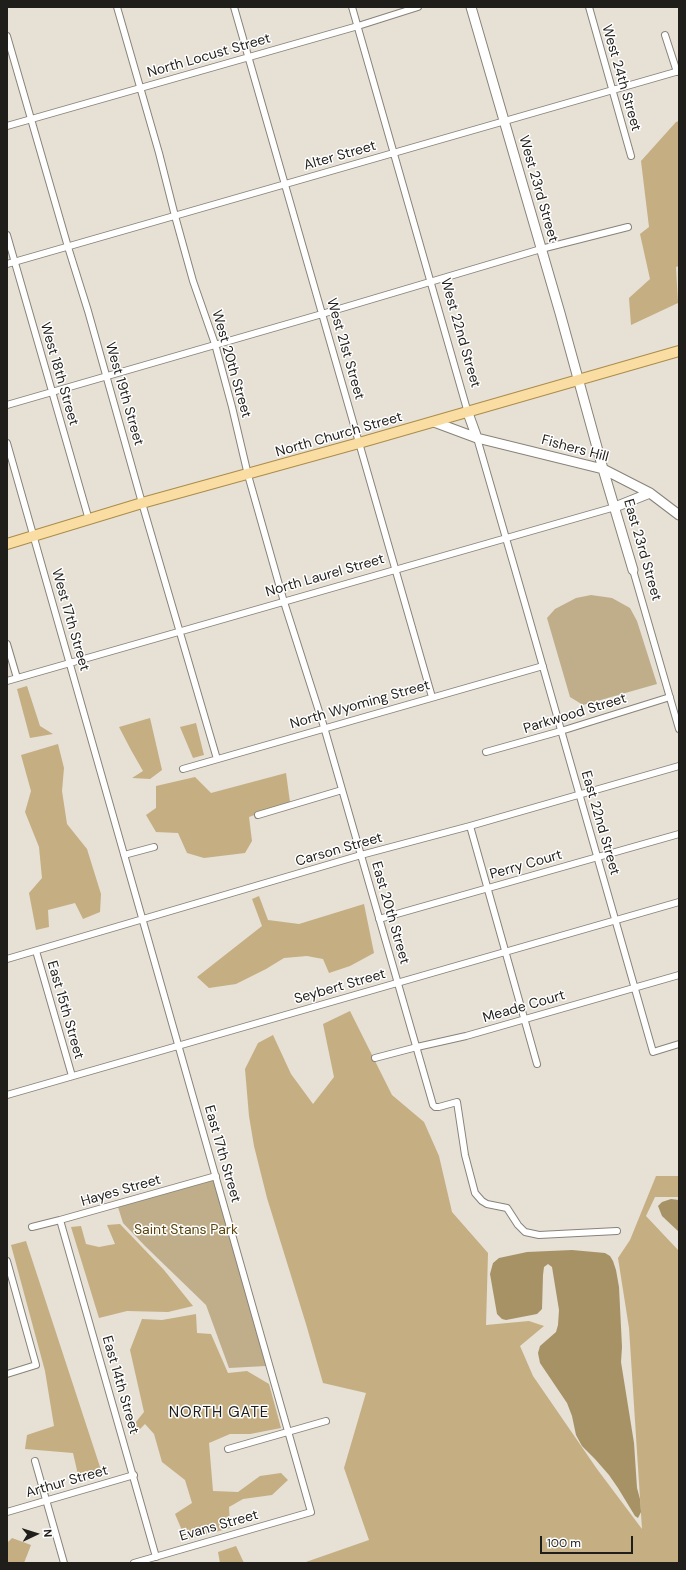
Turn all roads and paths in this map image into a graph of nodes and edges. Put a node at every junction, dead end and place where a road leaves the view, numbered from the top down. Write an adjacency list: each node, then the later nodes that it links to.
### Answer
1 (117, 7): 12 (street, West 20th Street)
2 (234, 7): 10 (street, West 21st Street)
3 (352, 7): 7 (street, West 22nd Street)
4 (418, 7): 7 (street, North Locust Street)
5 (471, 7): 15 (street, West 23rd Street)
6 (589, 7): 13 (street, West 24th Street)
7 (358, 26): 10 (street, North Locust Street); 17 (street, West 22nd Street)
8 (665, 35): 11 (street)
9 (7, 36): 14 (street, West 19th Street)
10 (249, 57): 12 (street, North Locust Street); 19 (street, West 21st Street)
11 (678, 72): 13 (street, Alter Street)
12 (140, 88): 14 (street, North Locust Street); 20 (street, West 20th Street)
13 (612, 90): 15 (street, Alter Street); 18 (street, West 24th Street)
14 (32, 119): 16 (street, North Locust Street); 23 (street, West 19th Street)
15 (504, 122): 17 (street, Alter Street); 24 (street, West 23rd Street)
16 (7, 126)
17 (394, 153): 19 (street, Alter Street); 27 (street, West 22nd Street)
18 (631, 156)
19 (285, 184): 20 (street, Alter Street); 28 (street, West 21st Street)
20 (174, 216): 23 (street, Alter Street); 29 (street, West 20th Street)
21 (628, 227): 24 (street)
22 (7, 235): 25 (street, West 18th Street)
23 (68, 247): 25 (street, Alter Street); 31 (street, West 19th Street)
24 (541, 249): 27 (street); 32 (street, West 23rd Street)
25 (15, 262): 26 (street, Alter Street); 33 (street, West 18th Street)
26 (7, 264)
27 (431, 281): 28 (street); 35 (street, West 22nd Street)
28 (322, 314): 29 (street); 39 (street, West 21st Street)
29 (215, 344): 31 (street); 41 (street, West 20th Street)
30 (679, 351): 32 (main road, North Church Street)
31 (106, 376): 33 (street); 43 (street, West 19th Street)
32 (578, 379): 35 (main road, North Church Street); 40 (street, East 23rd Street)
33 (52, 392): 34 (street); 46 (street, West 18th Street)
34 (7, 405)
35 (468, 413): 36 (main road, North Church Street); 37 (street, West 22nd Street)
36 (434, 422): 37 (street, Fishers Hill); 39 (main road, North Church Street)
37 (477, 438): 40 (street, Fishers Hill); 48 (street, West 22nd Street)
38 (7, 444): 47 (street, West 17th Street)
39 (359, 444): 41 (main road, North Church Street); 50 (street, West 21st Street)
40 (603, 469): 42 (street, Fishers Hill); 44 (street, East 23rd Street)
41 (248, 475): 43 (main road, North Church Street); 52 (street, West 20th Street)
42 (650, 493): 44 (street, North Laurel Street); 45 (street, Fishers Hill)
43 (142, 504): 46 (main road, North Church Street); 53 (street, West 19th Street)
44 (615, 507): 48 (street, North Laurel Street); 51 (street, East 23rd Street)
45 (679, 514)
46 (88, 520): 47 (main road, North Church Street)
47 (33, 536): 49 (main road, North Church Street); 55 (street, West 17th Street)
48 (507, 538): 50 (street, North Laurel Street); 56 (street, West 22nd Street)
49 (7, 544)
50 (395, 570): 52 (street, North Laurel Street); 59 (street, West 21st Street)
51 (633, 570): 60 (street, East 23rd Street)
52 (284, 602): 53 (street, North Laurel Street); 61 (street, West 20th Street)
53 (179, 632): 55 (street, North Laurel Street); 65 (street, West 19th Street)
54 (7, 644): 57 (street)
55 (70, 663): 57 (street, North Laurel Street); 70 (street, West 17th Street)
56 (543, 666): 59 (street, North Wyoming Street); 63 (street, East 22nd Street)
57 (17, 678): 58 (street, North Laurel Street)
58 (7, 681)
59 (432, 697): 61 (street, North Wyoming Street)
60 (670, 697): 62 (street, East 23rd Street); 63 (street, Parkwood Street)
61 (324, 727): 65 (street, North Wyoming Street); 68 (street, East 20th Street)
62 (679, 729)
63 (561, 731): 64 (street, Parkwood Street); 69 (street, East 22nd Street)
64 (486, 752)
65 (217, 759): 67 (street, North Wyoming Street)
66 (679, 766): 69 (street, Carson Street)
67 (183, 769)
68 (342, 790): 71 (street); 76 (street, East 20th Street)
69 (579, 795): 72 (street, Carson Street); 77 (street, East 22nd Street)
70 (109, 802): 75 (street, East 17th Street)
71 (258, 815)
72 (470, 826): 76 (street, Carson Street); 78 (street)
73 (679, 834): 77 (street, Perry Court)
74 (154, 847): 75 (street)
75 (124, 855): 81 (street, East 17th Street)
76 (361, 855): 80 (street, East 20th Street); 81 (street, Carson Street)
77 (597, 858): 78 (street, Perry Court); 82 (street, East 22nd Street)
78 (487, 889): 80 (street, Perry Court); 84 (street)
79 (679, 902): 82 (street, Seybert Street)
80 (379, 919): 87 (street, East 20th Street)
81 (143, 920): 83 (street, Carson Street); 91 (street, East 17th Street)
82 (615, 920): 84 (street, Seybert Street); 88 (street, East 22nd Street)
83 (36, 951): 85 (street, Carson Street); 95 (street, East 15th Street)
84 (505, 952): 87 (street, Seybert Street); 89 (street)
85 (7, 959)
86 (679, 975): 88 (street, Meade Court)
87 (397, 983): 91 (street, Seybert Street); 92 (street, East 20th Street)
88 (634, 988): 89 (street, Meade Court); 90 (street)
89 (524, 1019): 92 (street, Meade Court); 94 (street)
90 (679, 1044)
91 (178, 1046): 95 (street, Seybert Street); 97 (street, East 17th Street)
92 (417, 1047): 93 (street, Meade Court); 100 (street, East 20th Street)
93 (375, 1058)
94 (537, 1064)
95 (72, 1076): 96 (street, Seybert Street)
96 (7, 1095)
97 (216, 1176): 98 (street, Hayes Street); 104 (street, East 17th Street)
98 (60, 1220): 99 (street, Hayes Street); 107 (street, East 14th Street)
99 (32, 1227)
100 (617, 1231)
101 (7, 1261): 102 (street)
102 (7, 1374)
103 (326, 1421): 104 (street)
104 (288, 1431): 105 (street); 110 (street, East 17th Street)
105 (228, 1449)
106 (35, 1461): 108 (street)
107 (134, 1475): 108 (street, Arthur Street); 111 (street, East 14th Street)
108 (46, 1501): 109 (street, Arthur Street); 112 (street)
109 (7, 1512)
110 (312, 1512): 111 (street, Evans Street)
111 (156, 1556): 113 (street, Evans Street)
112 (64, 1563)
113 (134, 1563)

